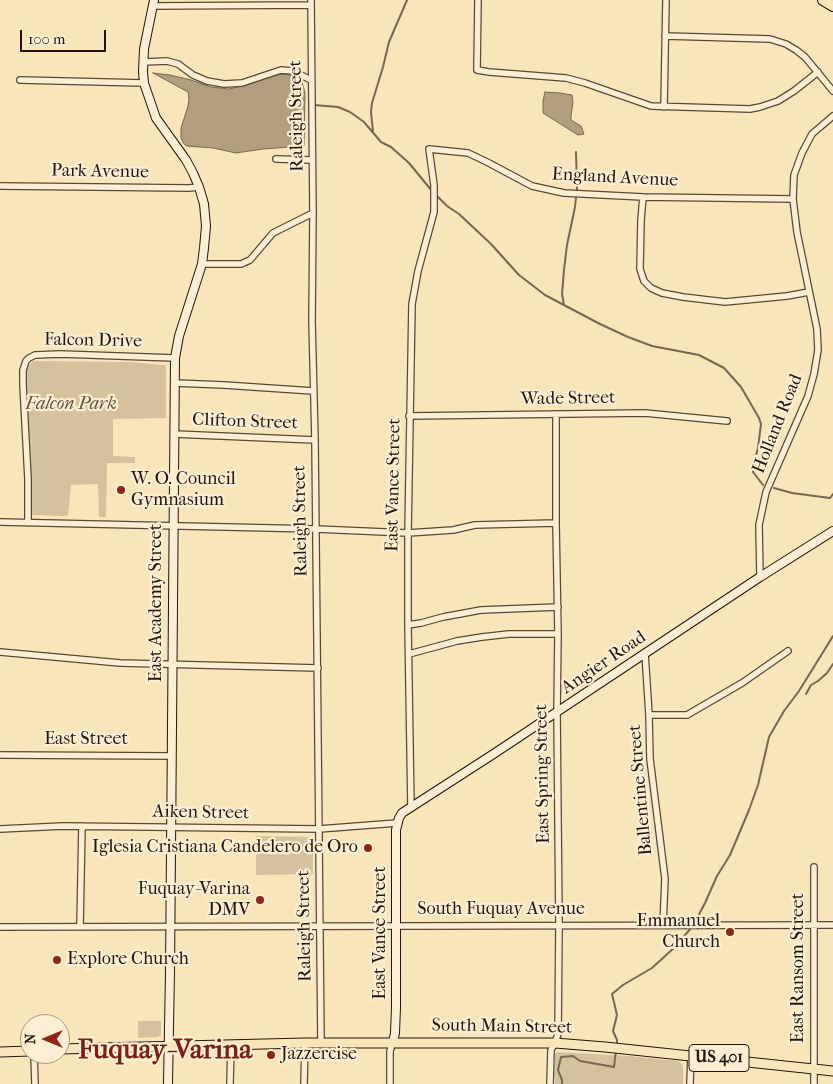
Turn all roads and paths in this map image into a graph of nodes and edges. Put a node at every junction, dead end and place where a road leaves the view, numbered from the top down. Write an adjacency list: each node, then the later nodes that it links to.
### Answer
1 (478, 0): 14 (street)
2 (666, 0): 7 (street)
3 (823, 0): 6 (highway)
4 (311, 2): 5 (street); 11 (street, Raleigh Street)
5 (153, 3): 8 (street, East Academy Street)
6 (833, 6)
7 (665, 36): 9 (street); 14 (street)
8 (143, 62): 11 (street); 12 (street, East Academy Street)
9 (818, 72): 13 (street); 14 (street)
10 (20, 80): 12 (street)
11 (311, 80): 17 (street, Raleigh Street)
12 (144, 83): 20 (street, East Academy Street)
13 (833, 91)
14 (664, 107)
15 (833, 116): 22 (street, Holland Road)
16 (276, 159): 17 (street)
17 (312, 160): 23 (street, Raleigh Street)
18 (431, 165): 21 (street, England Avenue); 30 (street, East Vance Street)
19 (0, 186): 20 (street, Park Avenue)
20 (199, 187): 24 (street, East Academy Street)
21 (643, 196): 22 (street, England Avenue); 25 (street)
22 (793, 199): 25 (street, Holland Road)
23 (313, 212): 24 (street); 28 (street, Raleigh Street)
24 (202, 264): 26 (street, East Academy Street)
25 (809, 292): 41 (street, Holland Road)
26 (175, 358): 27 (street, East Academy Street); 35 (street, Falcon Drive)
27 (174, 383): 28 (street); 32 (street, East Academy Street)
28 (313, 391): 33 (street, Raleigh Street)
29 (556, 414): 30 (street, Wade Street); 31 (street, Wade Street); 36 (street, East Spring Street)
30 (410, 416): 40 (street, East Vance Street)
31 (727, 421)
32 (174, 434): 33 (street, Clifton Street); 37 (street, East Academy Street)
33 (315, 440): 38 (street, Raleigh Street)
34 (0, 522): 35 (street)
35 (28, 523): 37 (street)
36 (556, 524): 40 (street); 42 (street, East Spring Street)
37 (173, 526): 38 (street); 49 (street, East Academy Street)
38 (316, 529): 40 (street); 50 (street, Raleigh Street)
39 (833, 531): 41 (street, Angier Road)
40 (408, 533): 43 (street, East Vance Street)
41 (760, 577): 47 (street, Angier Road)
42 (558, 607): 43 (street); 44 (street, East Spring Street)
43 (408, 625): 48 (street, East Vance Street)
44 (558, 634): 48 (street); 51 (street, East Spring Street)
45 (788, 650): 52 (street)
46 (0, 652): 49 (street)
47 (645, 653): 51 (street, Angier Road); 52 (street, Ballentine Street)
48 (409, 654): 55 (street, East Vance Street)
49 (172, 665): 50 (street); 54 (street, East Academy Street)
50 (318, 668): 60 (street, Raleigh Street)
51 (557, 713): 55 (street, Angier Road); 62 (street, East Spring Street)
52 (650, 715): 63 (street, Ballentine Street)
53 (0, 755): 54 (street, East Street)
54 (172, 756): 58 (street, East Academy Street)
55 (411, 808): 56 (street, Angier Road)
56 (397, 824): 60 (street, Aiken Street); 68 (street, East Vance Street)
57 (82, 826): 58 (street, Aiken Street); 59 (street, Aiken Street); 66 (street)
58 (171, 827): 60 (street, Aiken Street); 70 (street, East Academy Street)
59 (0, 829)
60 (319, 829): 67 (street, Raleigh Street)
61 (814, 867): 64 (street, East Ransom Street)
62 (559, 925): 63 (street, South Fuquay Avenue); 68 (street, South Fuquay Avenue); 74 (street, East Spring Street)
63 (663, 925): 64 (street, South Fuquay Avenue)
64 (815, 925): 65 (street, South Fuquay Avenue); 82 (street, East Ransom Street)
65 (833, 925)
66 (80, 926): 69 (street, South Fuquay Avenue); 70 (street, South Fuquay Avenue)
67 (320, 926): 68 (street, South Fuquay Avenue); 70 (street, South Fuquay Avenue); 71 (street, Raleigh Street)
68 (396, 926): 72 (street, East Vance Street)
69 (0, 927)
70 (170, 927): 76 (street, East Academy Street)
71 (321, 1042): 72 (main road, South Main Street / US 401); 73 (main road, South Main Street / US 401)
72 (393, 1042): 74 (main road, South Main Street / US 401); 88 (street)
73 (305, 1043): 75 (main road, South Main Street / US 401); 87 (street)
74 (555, 1043): 80 (main road, South Main Street / US 401); 89 (street, East Spring Street)
75 (231, 1044): 76 (main road, South Main Street / US 401); 86 (street)
76 (169, 1047): 77 (main road, US 401); 85 (street, East Academy Street)
77 (70, 1049)
78 (20, 1051): 79 (main road)
79 (0, 1052)
80 (691, 1055): 82 (main road, South Main Street / US 401); 90 (street)
81 (34, 1064): 84 (street)
82 (814, 1068): 83 (main road, South Main Street / US 401); 91 (street, East Ransom Street)
83 (833, 1071)
84 (34, 1084)
85 (168, 1084)
86 (230, 1084)
87 (304, 1084)
88 (390, 1084)
89 (550, 1084)
90 (690, 1084)
91 (814, 1084)

